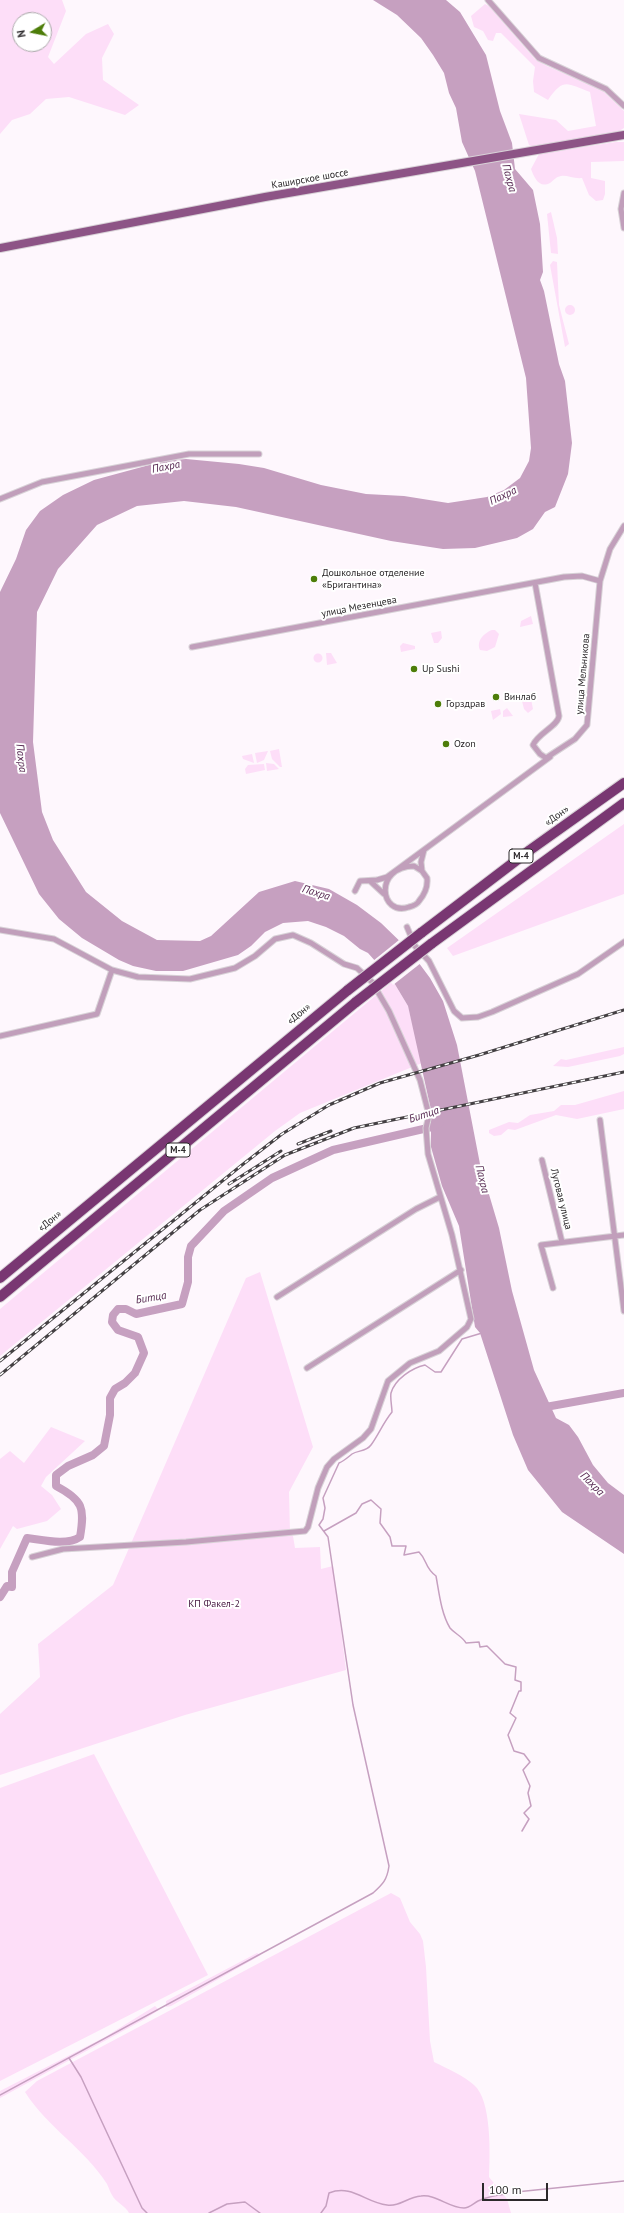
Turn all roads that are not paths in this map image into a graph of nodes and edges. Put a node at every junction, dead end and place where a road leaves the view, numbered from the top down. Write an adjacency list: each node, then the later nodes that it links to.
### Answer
1 (488, 0): 2 (street)
2 (624, 106)
3 (624, 135): 6 (main road, Каширское шоссе)
4 (624, 193): 5 (street)
5 (624, 228)
6 (0, 248)
7 (259, 454): 8 (street)
8 (0, 499)
9 (624, 526): 10 (street, улица Мельникова)
10 (600, 580): 11 (street, улица Мезенцева); 13 (street, улица Мельникова)
11 (535, 583): 12 (street, улица Мезенцева); 13 (street, улица Мельникова)
12 (192, 647)
13 (550, 756): 16 (street)
14 (624, 782): 34 (highway, «Дон» / М-4, bridge)
15 (624, 802): 36 (highway, М-4, bridge)
16 (424, 850): 17 (street); 18 (street)
17 (396, 870): 18 (street); 19 (street); 21 (street)
18 (422, 871): 21 (street)
19 (370, 881): 20 (street); 21 (street)
20 (355, 891)
21 (384, 894)
22 (407, 926): 24 (street)
23 (0, 930): 25 (street)
24 (624, 942)
25 (112, 970): 26 (street); 29 (street)
26 (0, 1036)
27 (600, 1120): 31 (street)
28 (542, 1160): 32 (street, Луговая улица)
29 (440, 1197): 33 (street); 37 (street)
30 (624, 1235): 31 (street, Луговая улица)
31 (615, 1236): 32 (street, Луговая улица); 38 (street)
32 (562, 1242): 35 (street, Луговая улица)
33 (461, 1270): 39 (street); 40 (street)
34 (0, 1278)
35 (553, 1288)
36 (0, 1297)
37 (277, 1297)
38 (624, 1311)
39 (307, 1368)
40 (32, 1557)

